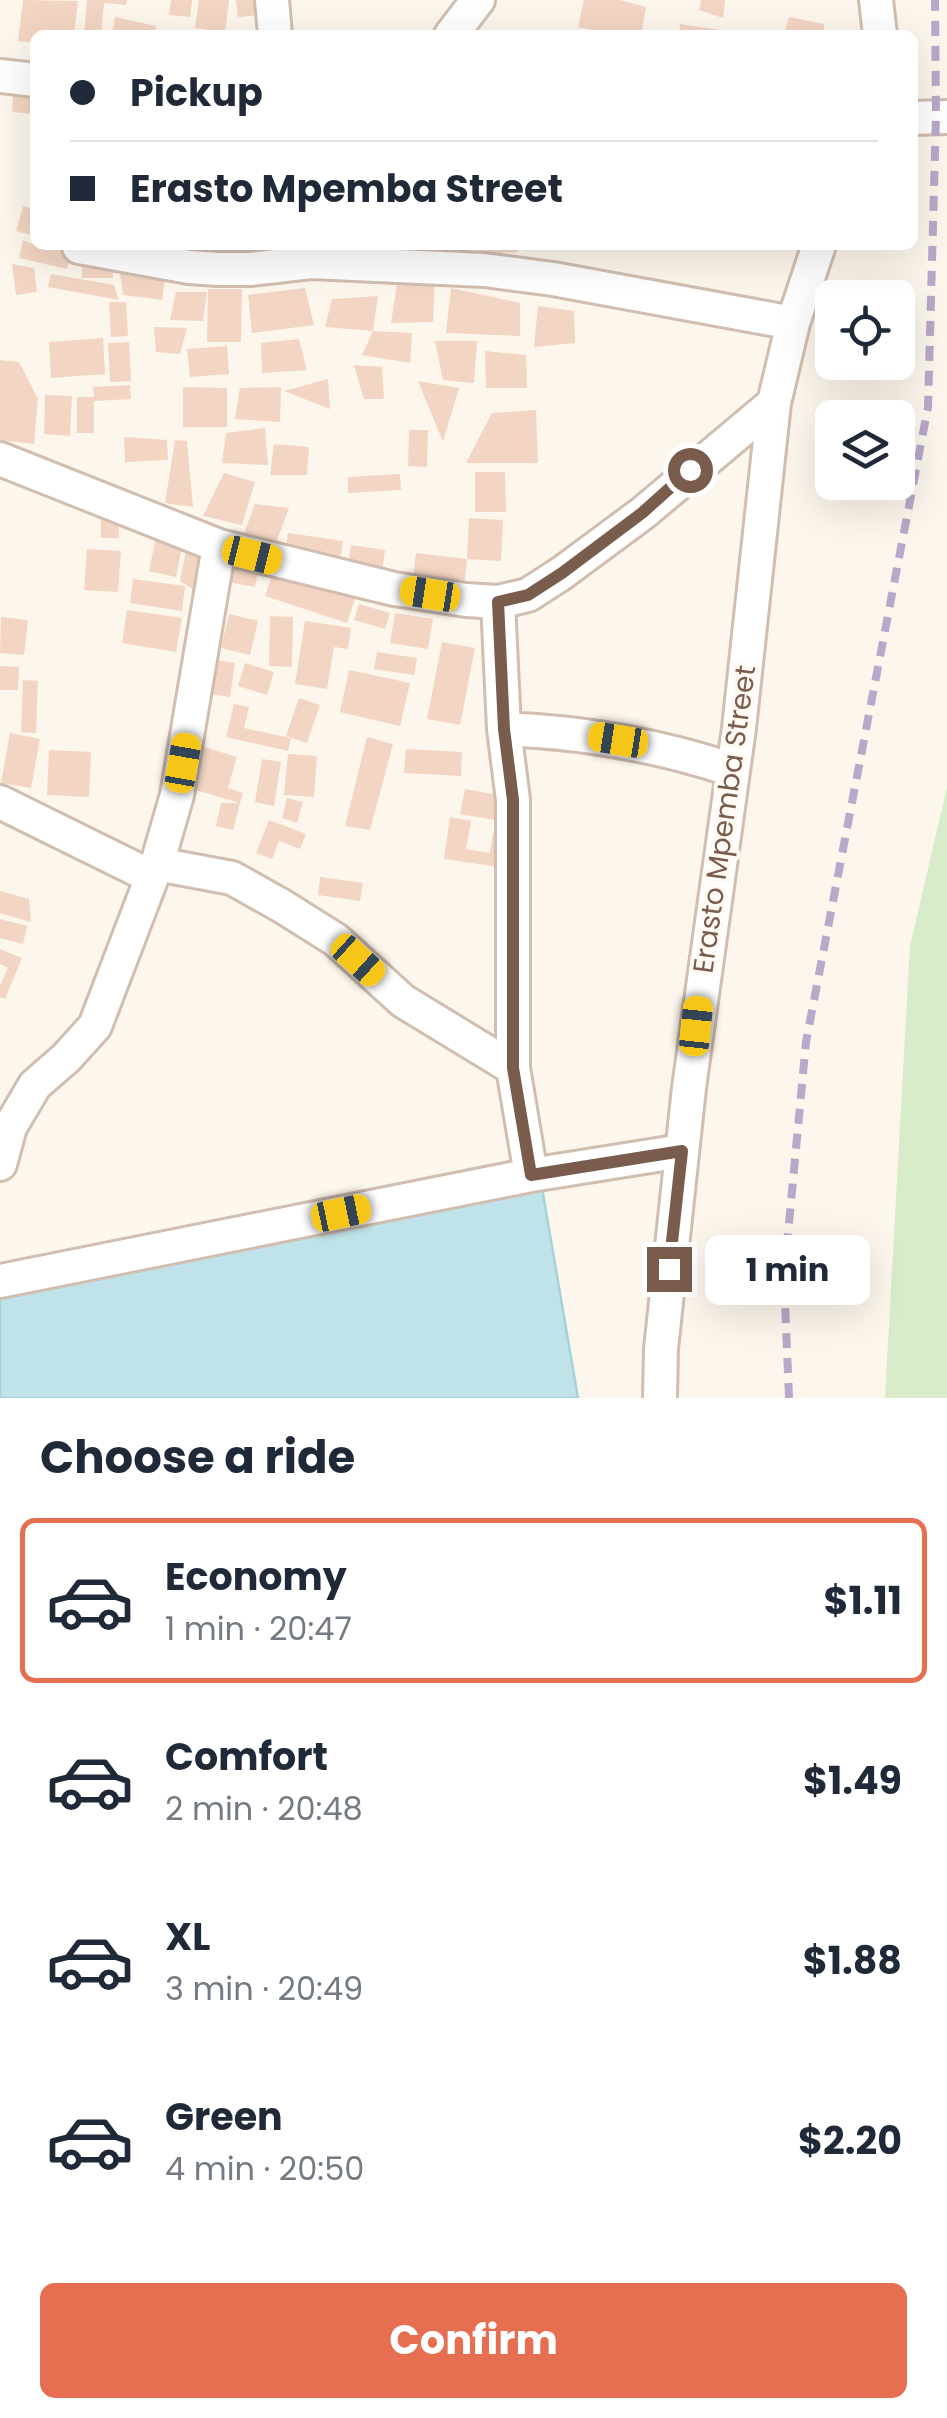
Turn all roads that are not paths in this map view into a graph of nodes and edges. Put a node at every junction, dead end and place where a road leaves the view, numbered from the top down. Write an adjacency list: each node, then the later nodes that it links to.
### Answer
1 (272, 0): 4 (street)
2 (478, 0): 5 (street)
3 (875, 0): 6 (street)
4 (275, 30)
5 (455, 30)
6 (879, 30)
7 (0, 76): 8 (street)
8 (30, 79)
9 (947, 117): 10 (street)
10 (918, 118)
11 (91, 250): 13 (street)
12 (817, 250): 14 (street, Erasto Mpemba Street)
13 (309, 254): 14 (street)
14 (793, 324): 15 (street, Erasto Mpemba Street)
15 (774, 403): 18 (street); 20 (street, Erasto Mpemba Street)
16 (0, 459): 17 (street)
17 (219, 546): 18 (street); 22 (street)
18 (498, 602): 19 (street)
19 (504, 729): 20 (street); 23 (street)
20 (734, 770): 26 (street, Erasto Mpemba Street)
21 (0, 802): 22 (street)
22 (155, 871): 23 (street); 24 (street)
23 (513, 1068): 28 (street)
24 (35, 1085): 25 (street); 27 (street)
25 (0, 1086)
26 (682, 1151): 28 (street); 30 (street, Erasto Mpemba Street)
27 (0, 1164)
28 (531, 1175): 29 (street)
29 (0, 1282)
30 (660, 1398)

